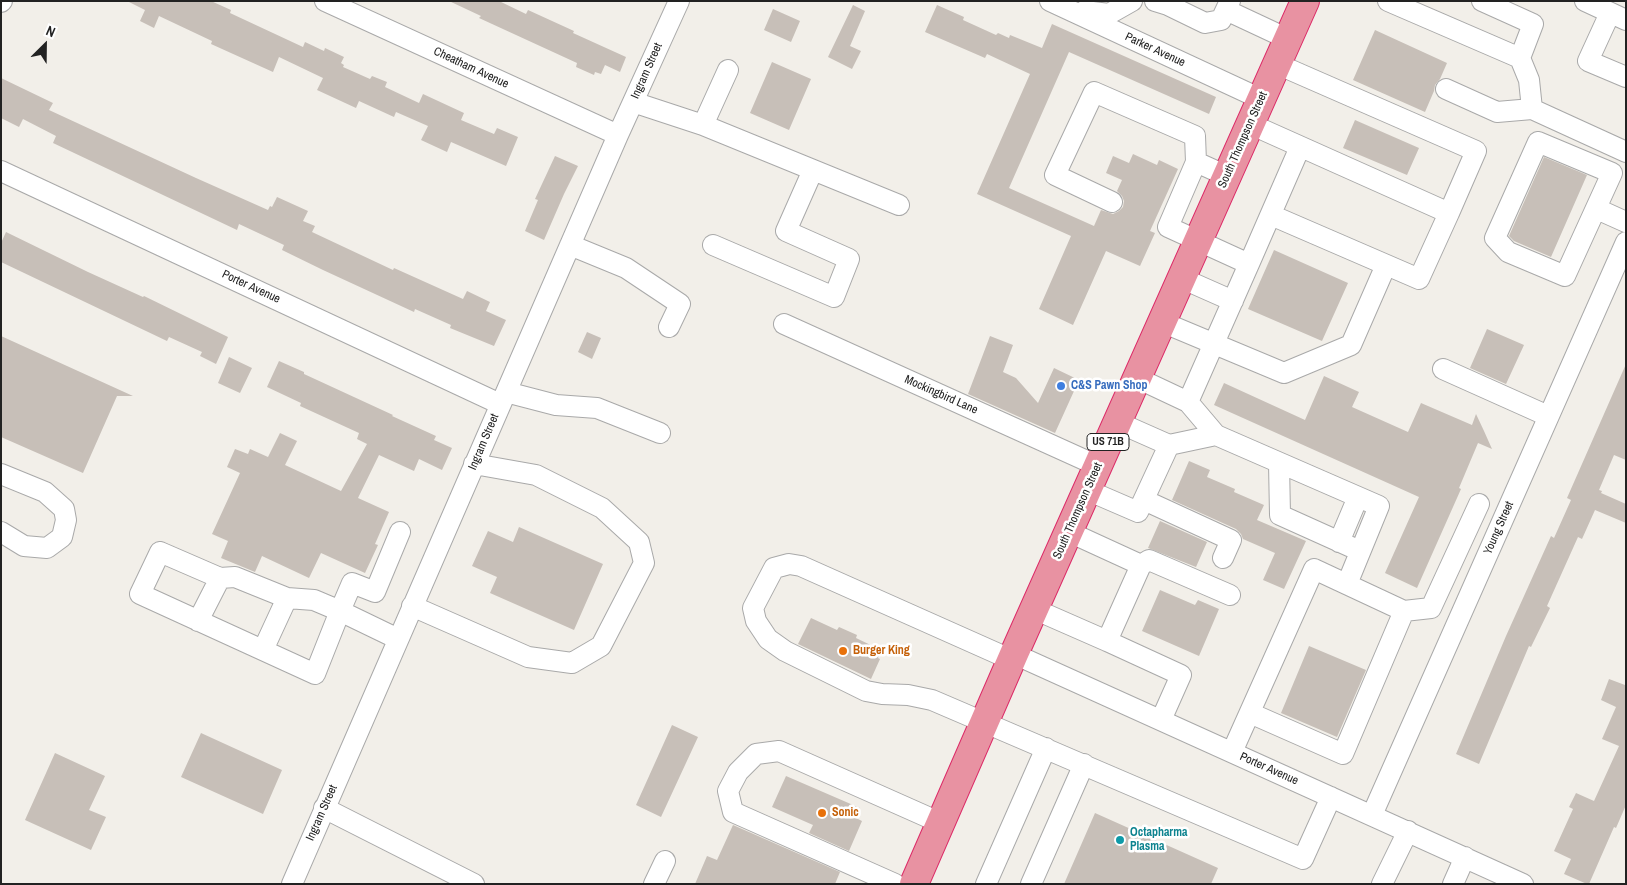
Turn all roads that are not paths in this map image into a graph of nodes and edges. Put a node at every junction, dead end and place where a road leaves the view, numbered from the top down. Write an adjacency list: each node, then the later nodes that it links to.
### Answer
1 (325, 1): 24 (street, Cheatham Avenue)
2 (679, 1): 20 (street, Ingram Street)
3 (1050, 1): 11 (street, Parker Avenue)
4 (1131, 1): 11 (street)
5 (1305, 1): 13 (highway, South Thompson Street / US 71B)
6 (1388, 1): 14 (street)
7 (1482, 1): 14 (street)
8 (1585, 1): 12 (street)
9 (1169, 3): 10 (street)
10 (1228, 5): 13 (street)
11 (1069, 10): 19 (street, Parker Avenue)
12 (1618, 16): 17 (street)
13 (1288, 39): 15 (highway, South Thompson Street / US 71B)
14 (1520, 58): 21 (street)
15 (1277, 64): 19 (highway, South Thompson Street / US 71B); 34 (street)
16 (728, 70): 23 (street)
17 (1626, 76)
18 (1446, 89): 21 (street)
19 (1261, 100): 22 (highway, South Thompson Street / US 71B)
20 (633, 102): 23 (street); 24 (street, Ingram Street)
21 (1532, 109): 26 (street)
22 (1250, 124): 25 (street); 30 (highway, South Thompson Street / US 71B)
23 (703, 125): 28 (street)
24 (618, 135): 39 (street, Ingram Street)
25 (1300, 147): 34 (street); 35 (street)
26 (1626, 152)
27 (1196, 162): 30 (street); 31 (street); 37 (street)
28 (813, 170): 32 (street); 40 (street)
29 (1, 171): 51 (street, Porter Avenue)
30 (1227, 176): 37 (highway, South Thompson Street / US 71B)
31 (1112, 202)
32 (899, 205)
33 (1597, 209): 33 (street); 36 (street)
34 (1449, 213): 42 (street)
35 (1270, 215): 41 (street); 42 (street)
36 (1626, 222)
37 (1198, 241): 41 (street); 43 (highway, South Thompson Street / US 71B)
38 (1626, 242): 53 (street, Young Street)
39 (570, 245): 47 (street); 51 (street, Ingram Street)
40 (713, 245)
41 (1249, 264): 44 (street)
42 (1386, 266): 48 (street)
43 (1181, 278): 44 (street); 45 (highway, South Thompson Street / US 71B)
44 (1233, 301): 48 (street)
45 (1162, 322): 48 (street); 50 (highway, South Thompson Street / US 71B)
46 (784, 324): 60 (street, Mockingbird Lane)
47 (669, 327)
48 (1214, 344): 52 (street)
49 (1443, 369): 53 (street)
50 (1136, 378): 52 (street); 54 (highway, South Thompson Street / US 71B)
51 (503, 398): 55 (street, Porter Avenue); 59 (street, Ingram Street)
52 (1188, 402): 56 (street)
53 (1548, 416): 94 (street, Young Street)
54 (1117, 422): 57 (street); 60 (highway, South Thompson Street / US 71B)
55 (660, 433)
56 (1216, 434): 57 (street); 58 (street)
57 (1169, 445): 64 (street)
58 (1279, 463): 63 (street); 69 (street)
59 (474, 464): 77 (street, Ingram Street); 77 (street)
60 (1098, 466): 62 (highway, South Thompson Street / US 71B)
61 (1, 474): 66 (street)
62 (1087, 490): 64 (street); 68 (highway, South Thompson Street / US 71B)
63 (1358, 496): 69 (street); 70 (street)
64 (1144, 500): 71 (street)
65 (1478, 504): 80 (street)
66 (1, 532)
67 (400, 532): 79 (street)
68 (1069, 532): 72 (street); 78 (highway, South Thompson Street / US 71B)
69 (1338, 542): 70 (street)
70 (1360, 551): 74 (street)
71 (1224, 558)
72 (1141, 565): 75 (street); 83 (street)
73 (220, 578): 76 (street); 81 (street); 81 (street)
74 (1347, 584): 80 (street); 86 (street)
75 (1230, 595)
76 (287, 598): 79 (street); 84 (street)
77 (412, 606): 82 (street, Ingram Street)
78 (1034, 609): 83 (street); 85 (highway, South Thompson Street / US 71B)
79 (340, 611): 82 (street); 84 (street)
80 (1404, 611): 86 (street)
81 (198, 621): 84 (street)
82 (398, 639): 93 (street, Ingram Street)
83 (1107, 641): 87 (street)
84 (264, 650)
85 (1013, 657): 87 (street, Porter Avenue); 88 (highway, South Thompson Street / US 71B); 88 (street, Porter Avenue)
86 (1250, 713): 90 (street)
87 (1161, 720): 90 (street, Porter Avenue)
88 (985, 722): 89 (street); 95 (highway, South Thompson Street / US 71B)
89 (1046, 748): 91 (street); 104 (street)
90 (1232, 752): 92 (street, Porter Avenue)
91 (1084, 764): 92 (street); 105 (street)
92 (1330, 796): 94 (street, Porter Avenue)
93 (324, 808): 99 (street, Ingram Street); 100 (street)
94 (1372, 815): 96 (street, Porter Avenue)
95 (941, 823): 102 (street); 103 (highway, South Thompson Street / US 71B)
96 (1408, 831): 97 (street, Porter Avenue); 106 (street)
97 (1465, 857): 107 (street); 108 (street, Porter Avenue)
98 (665, 861): 101 (street)
99 (292, 884)
100 (474, 884)
101 (654, 884)
102 (895, 884)
103 (914, 884)
104 (986, 884)
105 (1031, 884)
106 (1382, 884)
107 (1453, 884)
108 (1524, 884)

